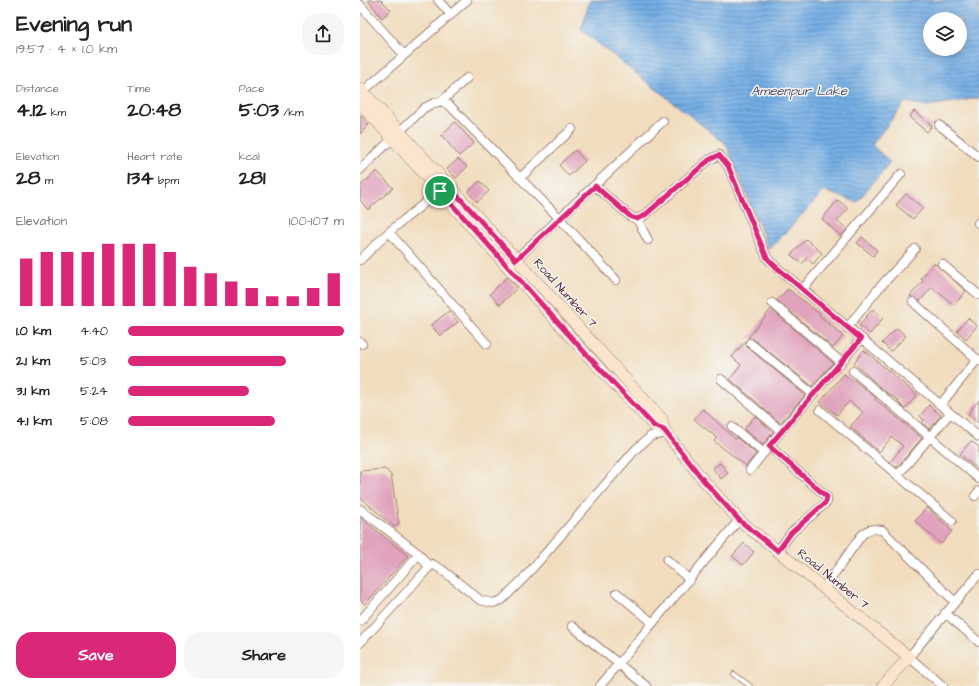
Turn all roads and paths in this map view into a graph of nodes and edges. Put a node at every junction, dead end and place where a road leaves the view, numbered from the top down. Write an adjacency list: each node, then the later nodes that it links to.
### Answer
1 (438, 0): 4 (street)
2 (467, 0): 4 (street)
3 (360, 5): 5 (street)
4 (451, 15): 5 (street)
5 (404, 56): 7 (street)
6 (467, 78): 8 (street)
7 (361, 91): 13 (street, Road Number 7)
8 (442, 101): 13 (street); 17 (street)
9 (360, 103): 13 (street, Road Number 7)
10 (663, 121): 18 (street)
11 (939, 125): 14 (street)
12 (572, 129): 17 (street)
13 (396, 136): 15 (street); 19 (street, Road Number 7)
14 (979, 157)
15 (360, 170)
16 (901, 174): 29 (street)
17 (520, 178): 20 (street)
18 (595, 186): 20 (street); 21 (street)
19 (443, 188): 22 (street); 26 (street, Road Number 7)
20 (560, 219): 26 (street); 28 (street)
21 (637, 219): 23 (street); 29 (street)
22 (389, 232): 25 (street); 38 (street)
23 (648, 240)
24 (914, 249): 35 (street)
25 (360, 260)
26 (512, 263): 33 (street, Road Number 7); 34 (street, Road Number 7)
27 (942, 264): 30 (street)
28 (616, 280)
29 (802, 290): 35 (street)
30 (979, 294)
31 (913, 302): 39 (street)
32 (772, 303): 40 (street)
33 (560, 307): 34 (street); 48 (street, Road Number 7)
34 (552, 315): 48 (street, Road Number 7)
35 (847, 328): 36 (street)
36 (861, 339): 40 (street); 44 (street)
37 (750, 343): 43 (street)
38 (487, 344)
39 (978, 361): 44 (street)
40 (841, 362): 43 (street)
41 (853, 371): 51 (street)
42 (721, 379): 49 (street)
43 (813, 394): 49 (street)
44 (940, 405): 46 (street)
45 (820, 410): 54 (street)
46 (950, 413): 50 (street); 51 (street)
47 (732, 427): 52 (street)
48 (666, 431): 57 (street, Road Number 7); 62 (street)
49 (781, 431): 52 (street)
50 (979, 437)
51 (929, 438): 54 (street); 55 (street)
52 (766, 449): 53 (street); 59 (street)
53 (750, 470)
54 (897, 476): 58 (street)
55 (979, 479)
56 (360, 508): 60 (street)
57 (739, 520): 59 (street, Road Number 7); 64 (street)
58 (952, 521)
59 (778, 551): 65 (street, Road Number 7)
60 (419, 554): 62 (street); 69 (street)
61 (667, 560): 64 (street)
62 (428, 568): 73 (street)
63 (978, 577): 67 (street)
64 (690, 580): 70 (street)
65 (824, 588): 67 (street); 74 (street, Road Number 7)
66 (617, 593): 70 (street)
67 (956, 602): 68 (street)
68 (946, 613): 72 (street); 74 (street)
69 (360, 621)
70 (653, 623): 75 (street)
71 (572, 626): 75 (street)
72 (979, 642)
73 (360, 643)
74 (909, 657): 80 (street); 81 (street)
75 (619, 664): 77 (street); 78 (street)
76 (734, 674): 79 (lane)
77 (600, 686)
78 (646, 686)
79 (750, 686)
80 (883, 686)
81 (944, 686)

